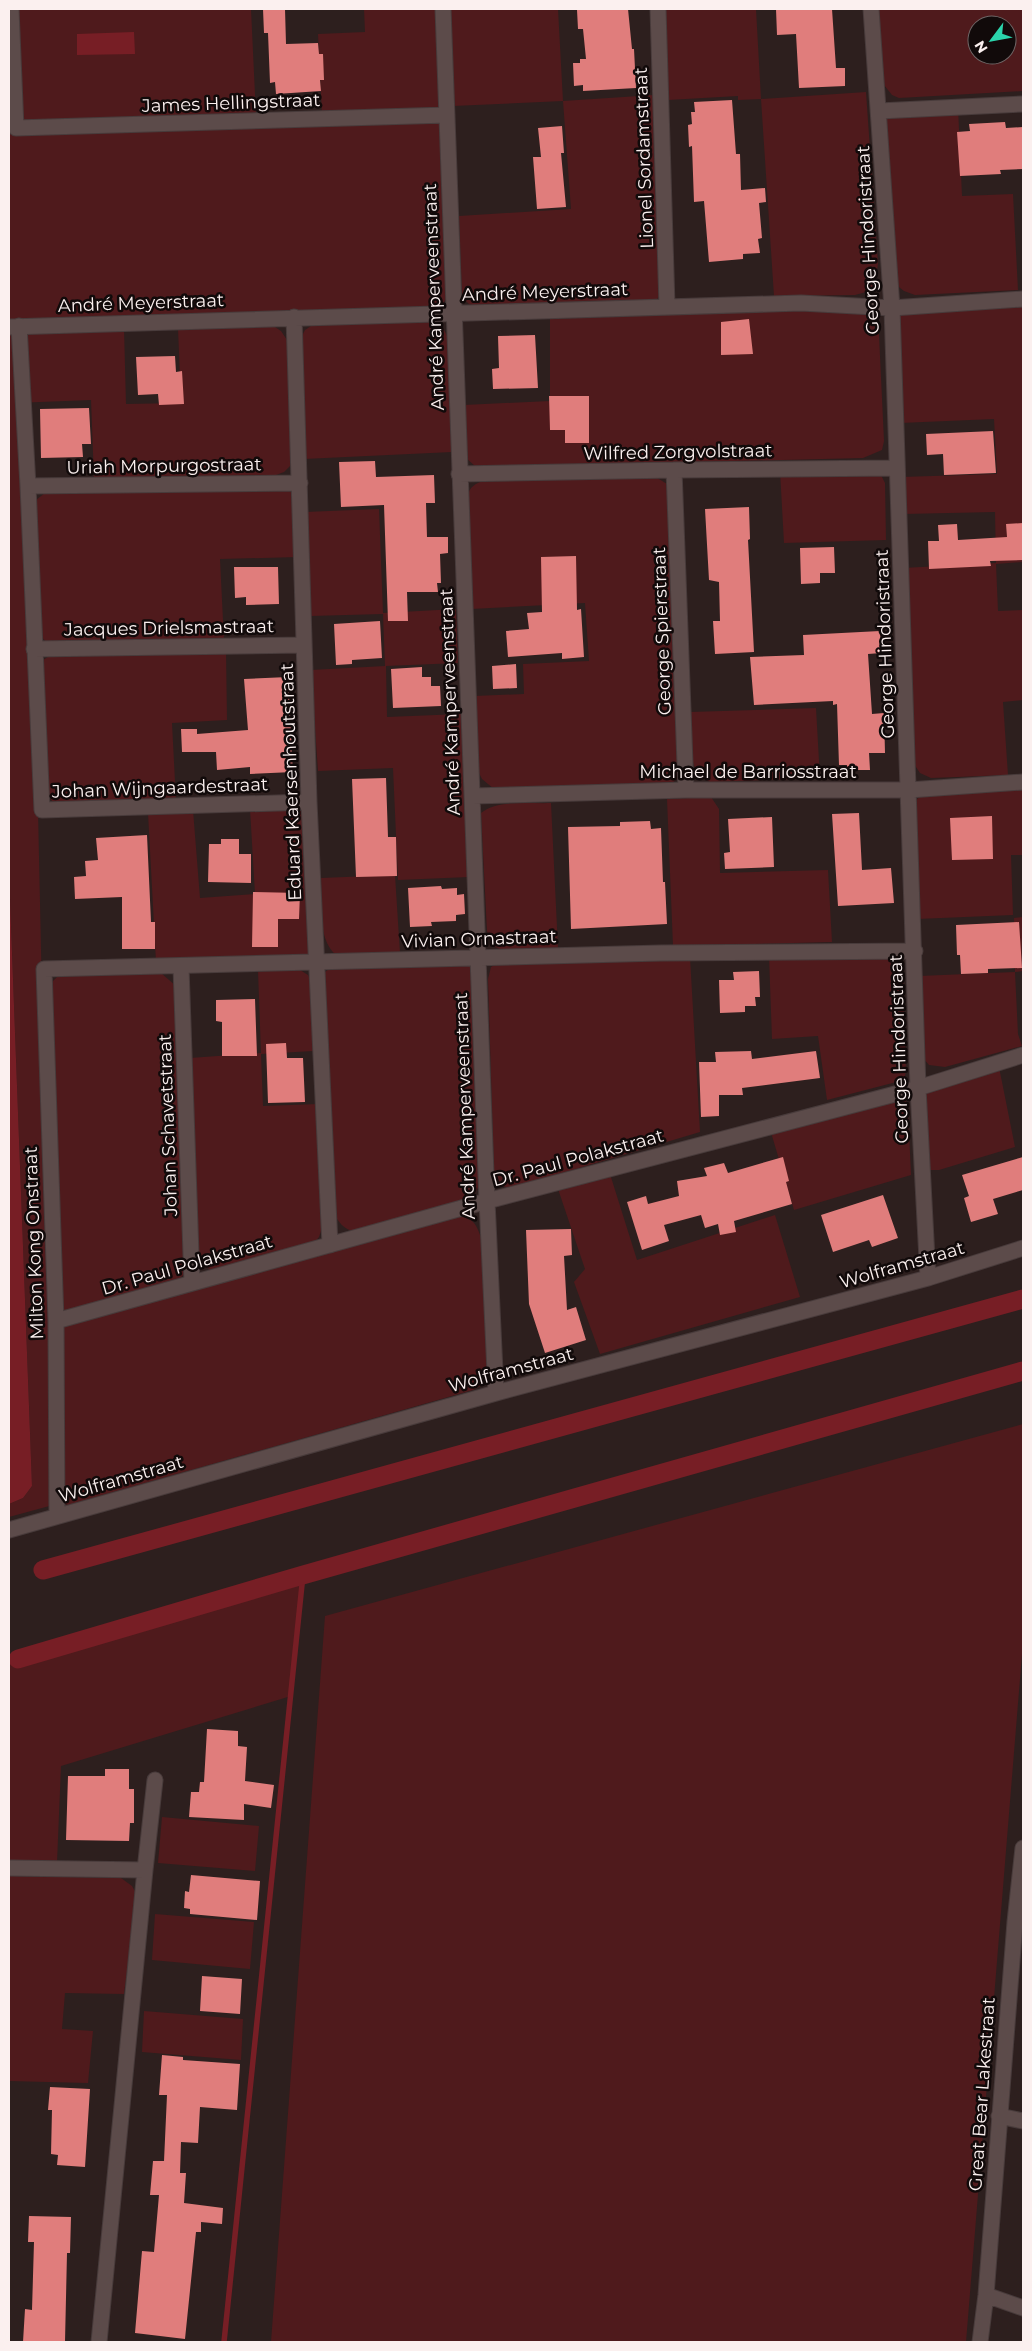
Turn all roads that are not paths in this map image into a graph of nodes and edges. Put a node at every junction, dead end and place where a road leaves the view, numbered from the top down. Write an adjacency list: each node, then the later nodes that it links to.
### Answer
1 (11, 9): 7 (street, James Hellingstraat)
2 (443, 9): 7 (street, André Kamperveenstraat)
3 (658, 9): 9 (street, Lionel Sordamstraat)
4 (871, 9): 6 (street, George Hindoristraat)
5 (1023, 104): 6 (street)
6 (879, 111): 10 (street, George Hindoristraat)
7 (447, 115): 11 (street, André Kamperveenstraat)
8 (1023, 299): 10 (street, André Meyerstraat)
9 (667, 306): 10 (street, André Meyerstraat); 11 (street, André Meyerstraat)
10 (892, 308): 14 (street, George Hindoristraat)
11 (453, 314): 12 (street, André Meyerstraat); 16 (street, André Kamperveenstraat)
12 (294, 317): 13 (street, André Meyerstraat); 17 (street, Eduard Kaersenhoutstraat)
13 (14, 326): 18 (street)
14 (897, 468): 15 (street, Wilfred Zorgvolstraat); 23 (street, George Hindoristraat)
15 (674, 470): 16 (street, Wilfred Zorgvolstraat); 22 (street, George Spierstraat)
16 (459, 474): 24 (street, André Kamperveenstraat)
17 (300, 484): 18 (street, Uriah Morpurgostraat); 19 (street, Eduard Kaersenhoutstraat)
18 (28, 486): 20 (street)
19 (304, 644): 20 (street, Jacques Drielsmastraat); 25 (street, Eduard Kaersenhoutstraat)
20 (34, 649): 25 (street, Johan Wijngaardestraat)
21 (1023, 782): 23 (street, Michael de Barriosstraat)
22 (686, 790): 23 (street, Michael de Barriosstraat); 24 (street, Michael de Barriosstraat)
23 (909, 790): 26 (street, George Hindoristraat)
24 (473, 796): 27 (street, André Kamperveenstraat)
25 (309, 802): 28 (street, Eduard Kaersenhoutstraat)
26 (915, 950): 27 (street, Vivian Ornastraat); 32 (street, George Hindoristraat)
27 (479, 957): 28 (street, Vivian Ornastraat); 33 (street, André Kamperveenstraat)
28 (318, 962): 29 (street, Vivian Ornastraat); 34 (street, Eduard Kaersenhoutstraat)
29 (181, 967): 30 (street, Vivian Ornastraat); 37 (street, Johan Schavetstraat)
30 (44, 969): 38 (street, Milton Kong Onstraat)
31 (1023, 1055): 32 (street, Dr. Paul Polakstraat)
32 (918, 1088): 33 (street, Dr. Paul Polakstraat); 36 (street, George Hindoristraat)
33 (487, 1201): 34 (street, Dr. Paul Polakstraat); 39 (street, André Kamperveenstraat)
34 (330, 1245): 37 (street, Dr. Paul Polakstraat)
35 (1022, 1251): 36 (street, Wolframstraat)
36 (928, 1278): 39 (street, Wolframstraat)
37 (192, 1283): 38 (street, Dr. Paul Polakstraat)
38 (56, 1321): 40 (street, Milton Kong Onstraat)
39 (496, 1393): 40 (street, Wolframstraat)
40 (57, 1516): 41 (street, Wolframstraat)
41 (9, 1530)
42 (155, 1780): 45 (street)
43 (1023, 1848): 46 (street, Great Bear Lakestraat)
44 (9, 1868): 45 (street)
45 (145, 1870): 51 (street)
46 (1019, 1923): 47 (street, Great Bear Lakestraat)
47 (999, 2116): 48 (street); 49 (street, Great Bear Lakestraat)
48 (1023, 2121)
49 (986, 2295): 50 (street); 52 (street, Great Bear Lakestraat)
50 (1023, 2308)
51 (98, 2342)
52 (980, 2342)

